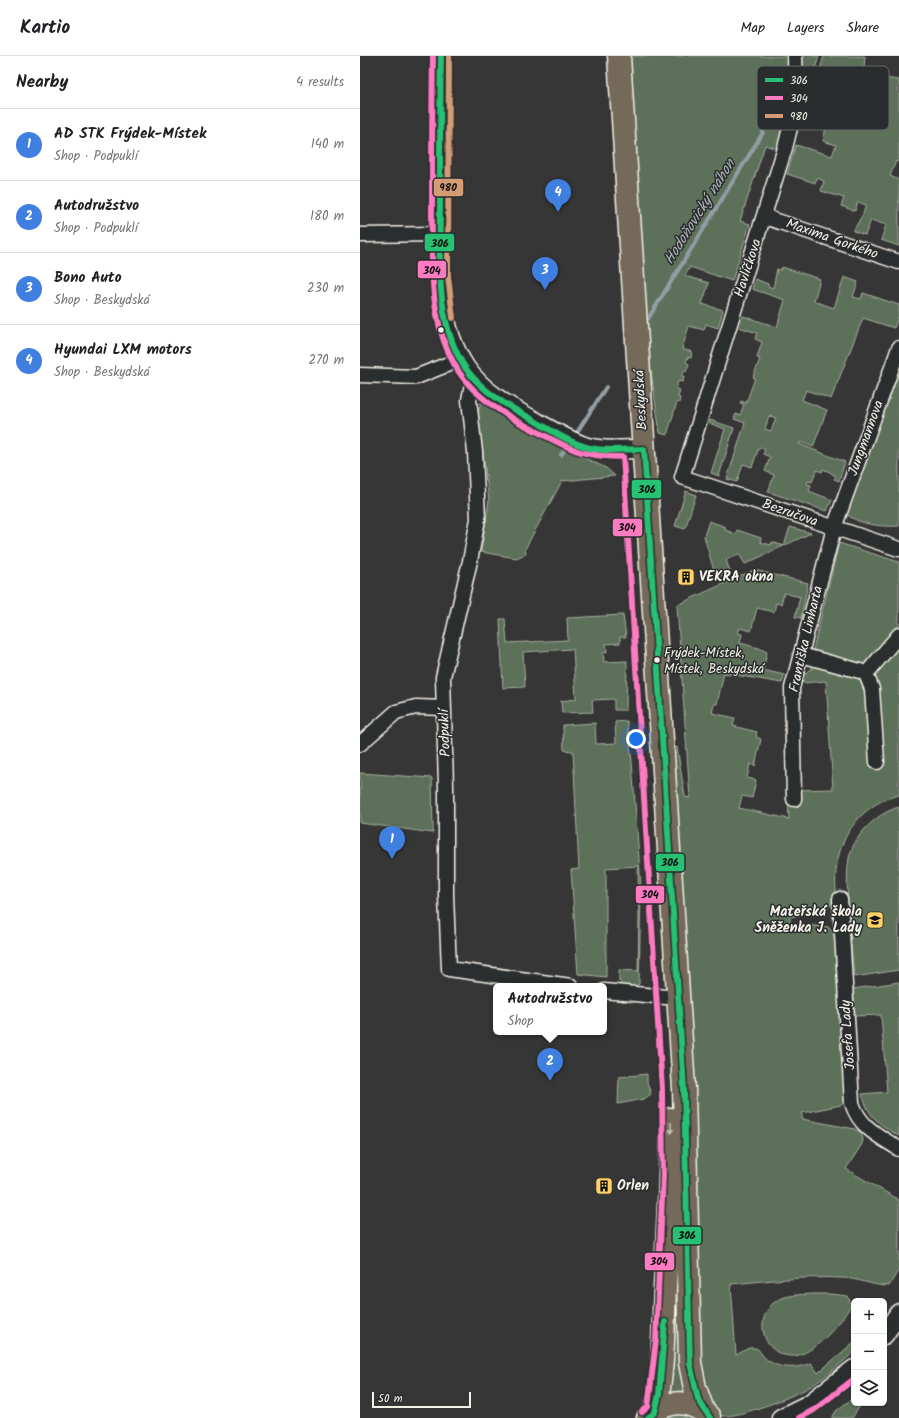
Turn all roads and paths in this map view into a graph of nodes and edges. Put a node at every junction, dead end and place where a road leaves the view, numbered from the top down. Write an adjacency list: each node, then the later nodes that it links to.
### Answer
1 (441, 56): 8 (street)
2 (605, 56): 15 (main road, Beskydská)
3 (619, 56): 15 (main road, Beskydská)
4 (795, 56): 5 (street, Havlíčkova)
5 (795, 66)
6 (789, 130): 7 (street, Havlíčkova)
7 (765, 216): 10 (street, Maxima Gorkého); 16 (street, Havlíčkova)
8 (440, 234): 9 (street); 12 (street)
9 (360, 235)
10 (899, 262)
11 (899, 348): 17 (street, Jungmannova)
12 (461, 359): 13 (street); 14 (street)
13 (360, 375)
14 (477, 382): 15 (street); 22 (street, Podpuklí)
15 (638, 449): 29 (main road, Beskydská)
16 (682, 476): 17 (street, Bezručova)
17 (834, 528): 18 (street, Bezručova); 20 (street, Františka Linharta)
18 (899, 549)
19 (899, 635): 21 (street)
20 (801, 655): 21 (street); 25 (street, Františka Linharta)
21 (866, 674): 24 (street)
22 (444, 708): 23 (street); 27 (street, Podpuklí)
23 (360, 744)
24 (877, 762)
25 (794, 799)
26 (840, 899): 30 (street, Josefa Lady)
27 (549, 983)
28 (607, 991): 29 (street)
29 (673, 997): 34 (main road, Beskydská, one-way to 34); 35 (main road, Beskydská)
30 (899, 1148)
31 (899, 1313): 32 (street)
32 (885, 1334)
33 (853, 1370): 36 (street)
34 (651, 1415): 35 (main road)
35 (707, 1415)
36 (781, 1418)

